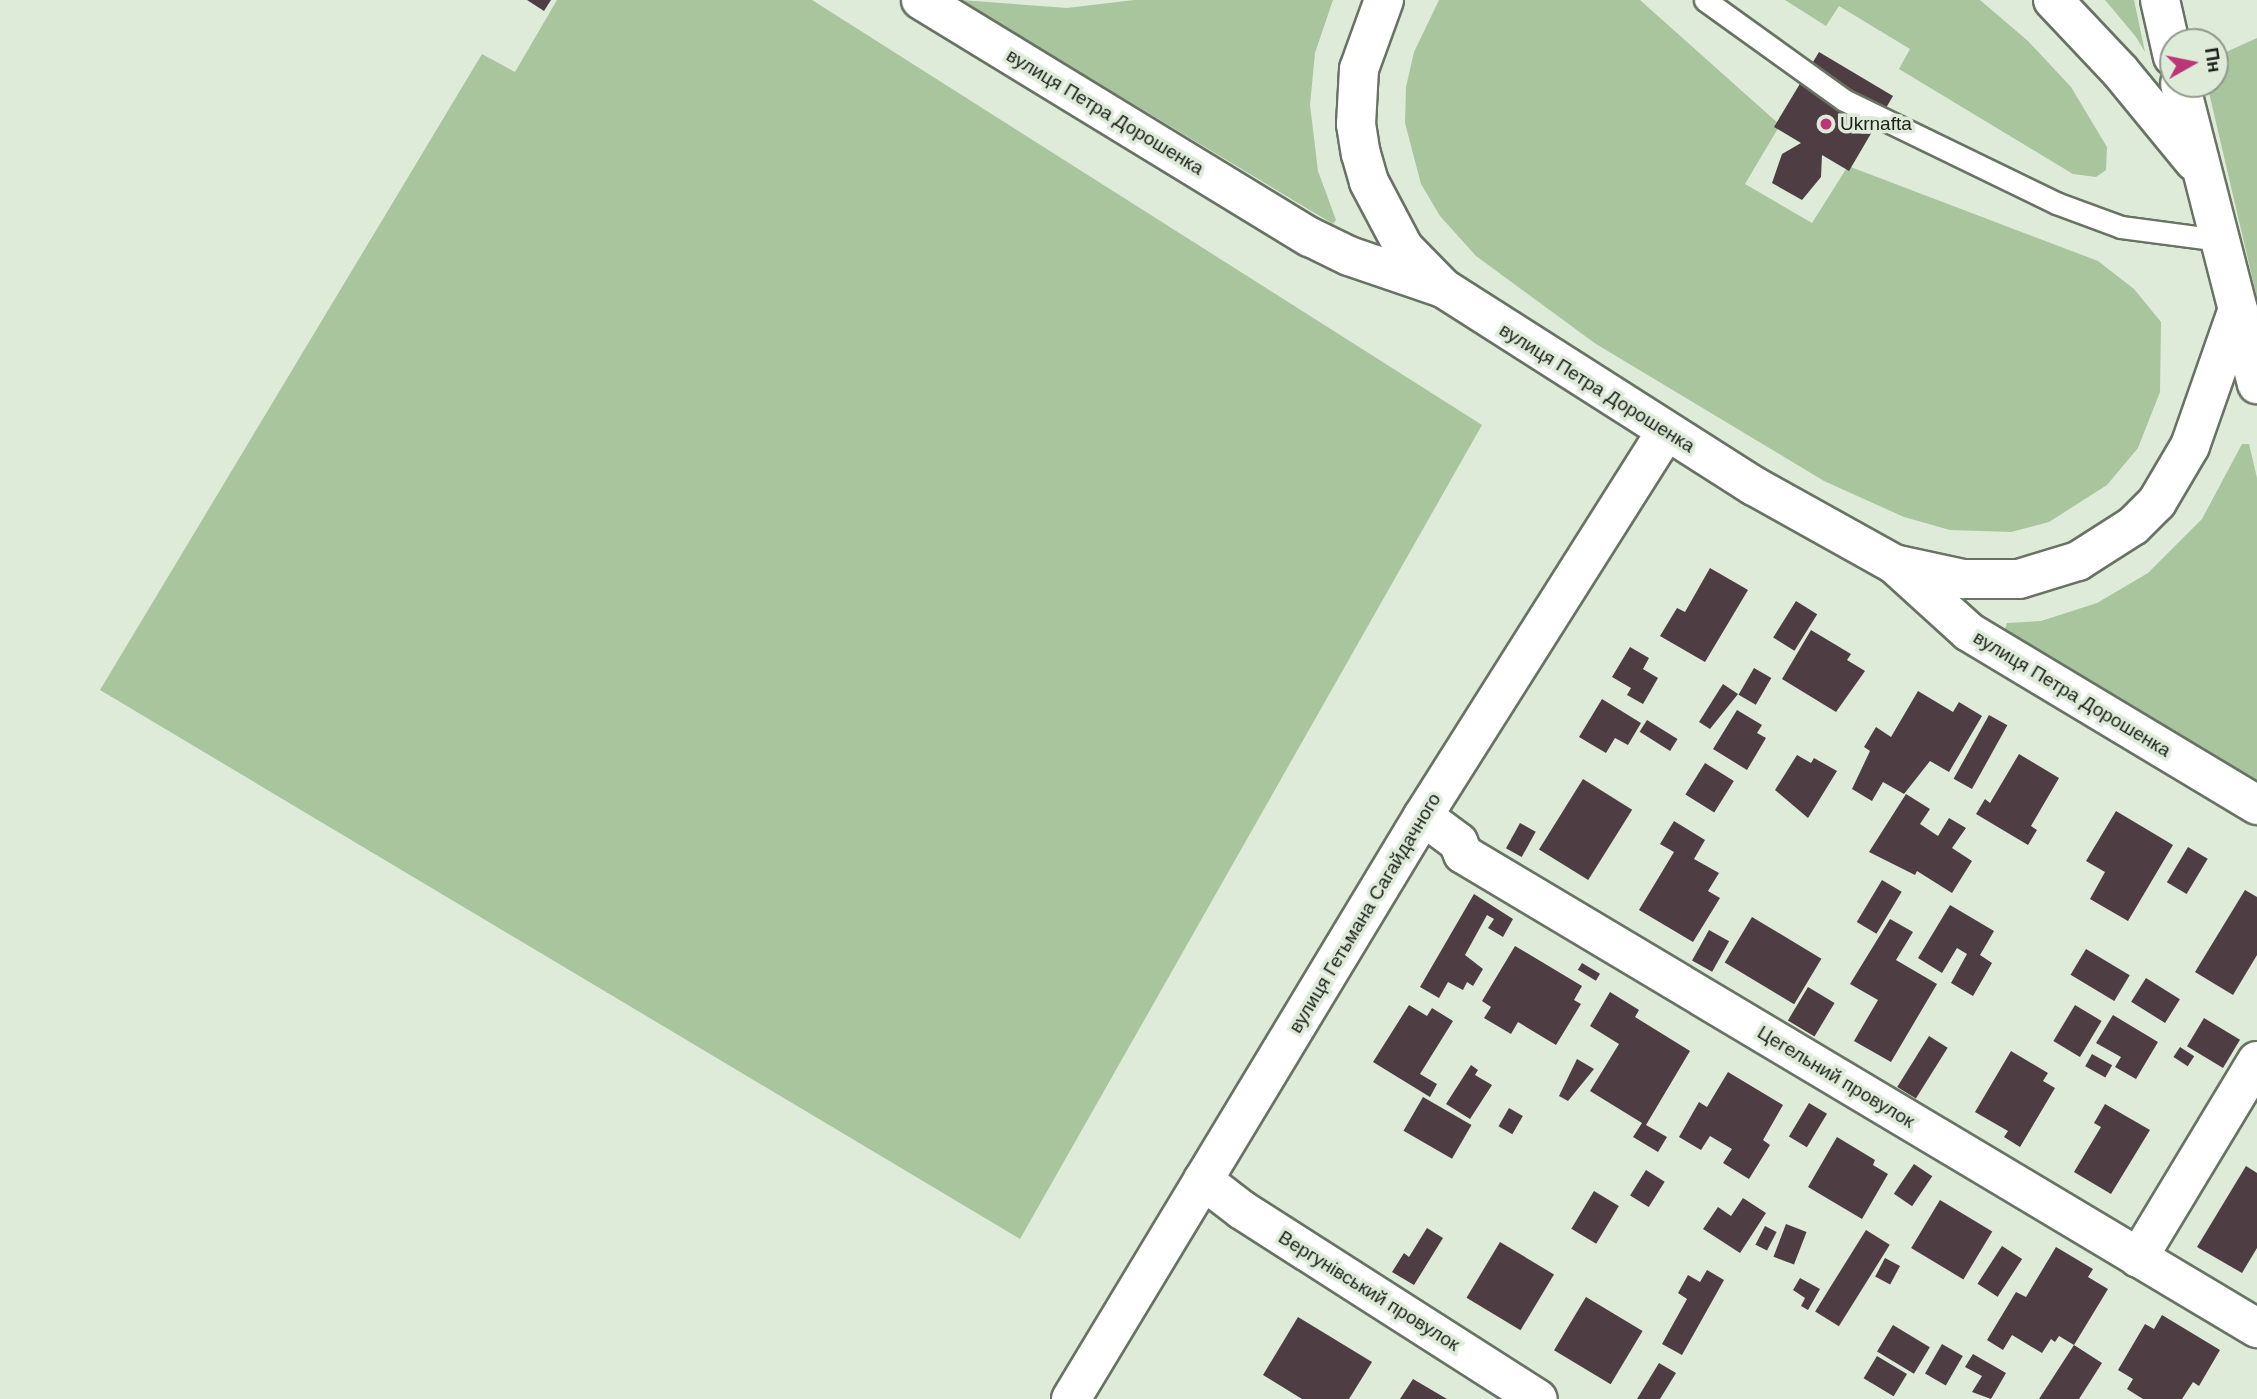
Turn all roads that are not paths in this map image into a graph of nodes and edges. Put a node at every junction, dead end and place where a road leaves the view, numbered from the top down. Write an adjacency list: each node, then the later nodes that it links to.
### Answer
1 (921, 0): 10 (street, вулиця Петра Дорошенка)
2 (1384, 0): 10 (street)
3 (1705, 0): 9 (lane)
4 (2053, 0): 8 (street)
5 (2160, 0): 6 (street)
6 (2166, 28)
7 (2184, 98): 8 (street)
8 (2202, 171): 9 (street)
9 (2220, 240): 11 (street)
10 (1443, 288): 13 (street, вулиця Петра Дорошенка)
11 (2238, 309): 12 (street); 14 (street)
12 (2257, 384)
13 (1666, 432): 14 (street, вулиця Петра Дорошенка); 16 (street, вулиця Гетьмана Сагайдачного)
14 (1894, 564): 15 (street, вулиця Петра Дорошенка)
15 (2257, 804)
16 (1423, 816): 18 (street, вулиця Гетьмана Сагайдачного); 19 (street, Цегельний провулок)
17 (2257, 1061): 19 (street)
18 (1203, 1180): 21 (street, вулиця Гетьмана Сагайдачного); 22 (street, Вергунівський провулок)
19 (2138, 1258): 20 (street, Цегельний провулок)
20 (2257, 1328)
21 (1071, 1399)
22 (1538, 1399)

